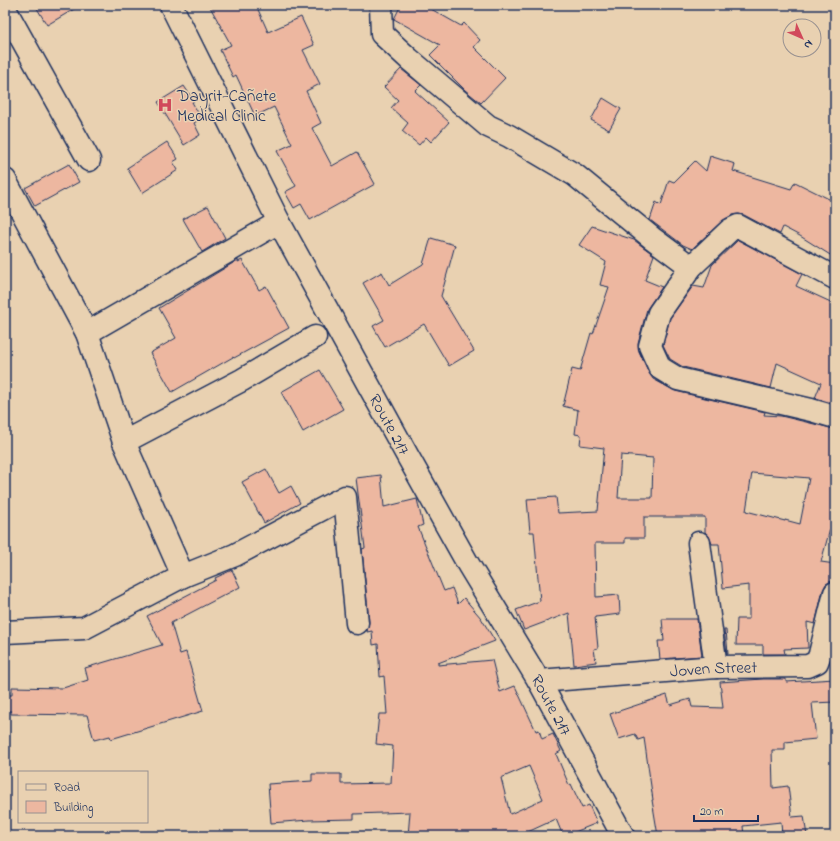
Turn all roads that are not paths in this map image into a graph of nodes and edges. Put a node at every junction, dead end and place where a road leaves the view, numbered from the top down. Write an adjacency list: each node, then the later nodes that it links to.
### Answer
1 (171, 5): 6 (street, Route 217)
2 (381, 5): 7 (street)
3 (5, 9): 4 (street)
4 (89, 160)
5 (5, 180): 9 (street)
6 (279, 222): 9 (street); 19 (street, Route 217)
7 (691, 267): 8 (street); 11 (street)
8 (835, 278)
9 (87, 333): 12 (street)
10 (315, 337): 12 (street)
11 (835, 417)
12 (124, 442): 14 (street)
13 (699, 543): 18 (street)
14 (183, 576): 16 (street); 17 (street)
15 (835, 593): 18 (street, Joven Street)
16 (356, 623)
17 (5, 632)
18 (716, 667): 19 (street, Joven Street)
19 (539, 681): 20 (street, Route 217)
20 (623, 836)

